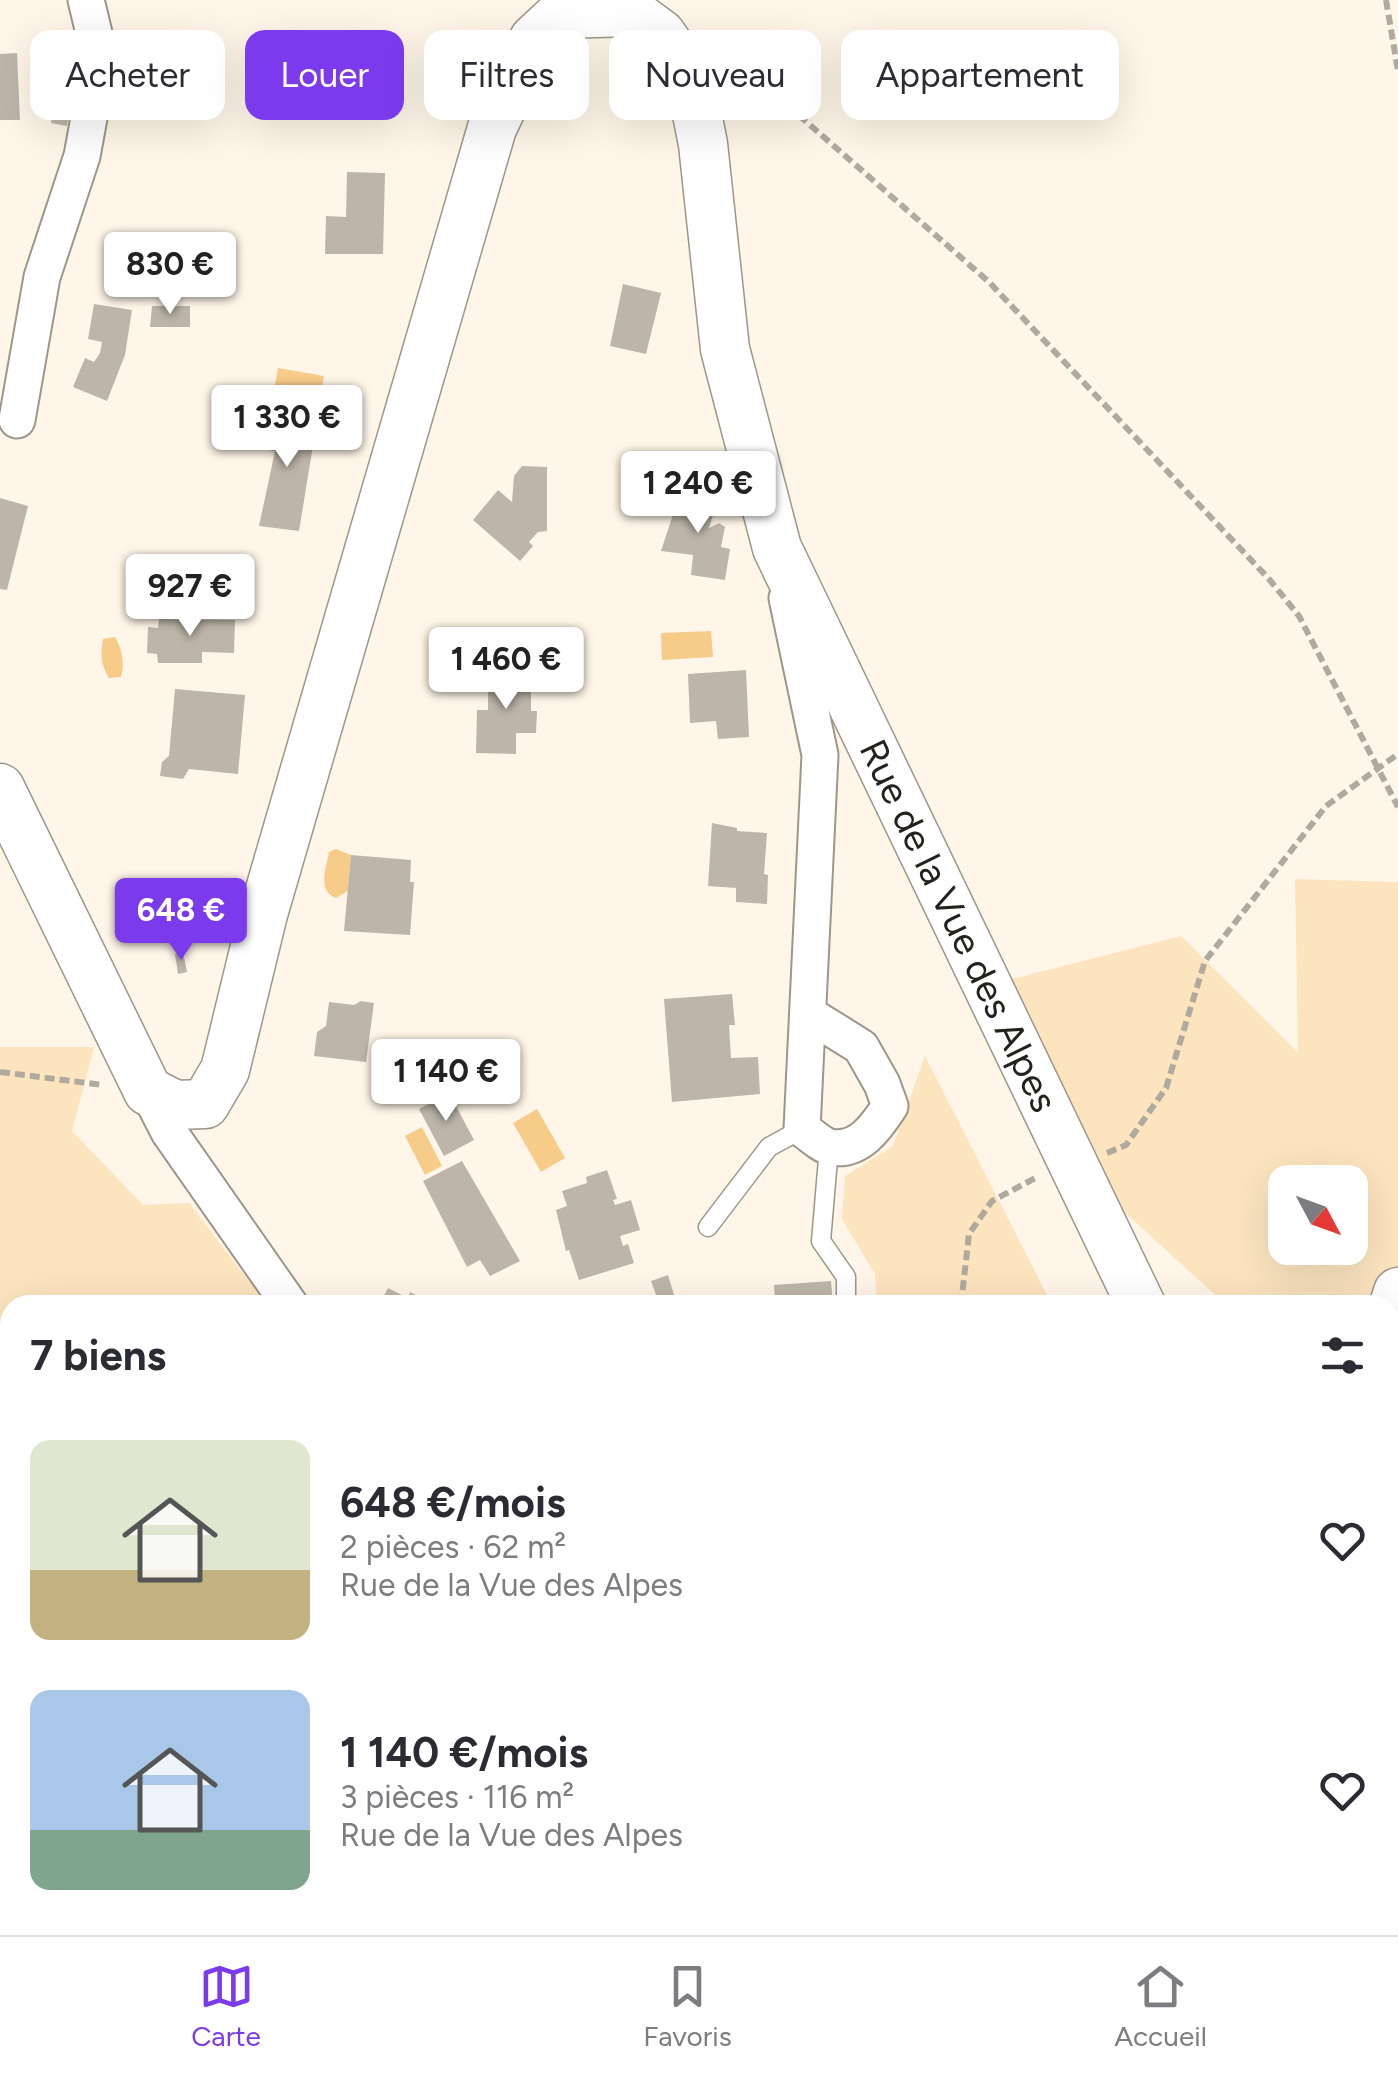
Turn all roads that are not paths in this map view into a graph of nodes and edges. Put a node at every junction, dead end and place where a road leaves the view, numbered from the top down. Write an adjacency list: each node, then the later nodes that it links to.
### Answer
1 (86, 0): 3 (street)
2 (561, 7): 4 (street, Rue de la Vue des Alpes); 7 (street, Rue de la Vue des Alpes)
3 (17, 420)
4 (777, 548): 6 (street, Rue de la Vue des Alpes); 12 (street, Rue de la Vue des Alpes)
5 (0, 788): 7 (street)
6 (808, 1014): 8 (street, Rue de la Vue des Alpes); 8 (street)
7 (148, 1091): 10 (street)
8 (815, 1138): 9 (lane); 11 (lane)
9 (708, 1226)
10 (283, 1295)
11 (846, 1295)
12 (1136, 1295)

